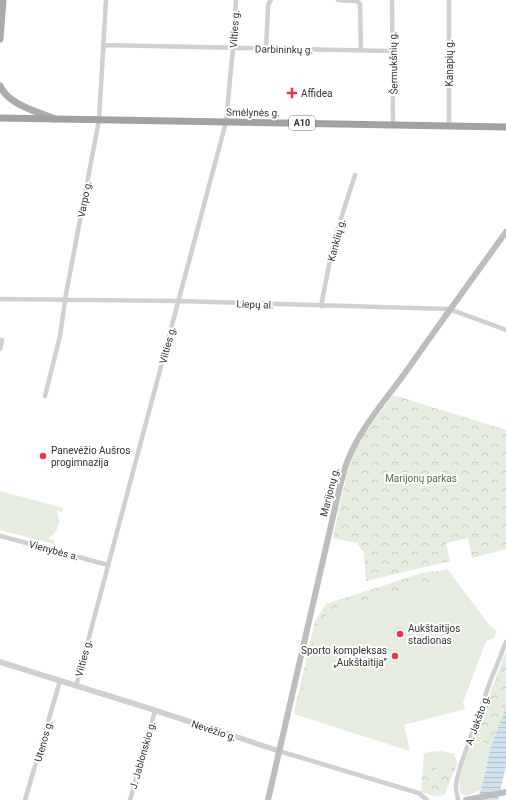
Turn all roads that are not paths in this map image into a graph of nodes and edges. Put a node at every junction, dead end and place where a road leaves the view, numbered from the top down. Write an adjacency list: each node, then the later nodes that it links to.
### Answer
1 (3, 0): 8 (main road)
2 (106, 0): 9 (street, Varpo g.)
3 (236, 0): 10 (street, Vilties g.)
4 (271, 0): 11 (street)
5 (338, 0): 12 (street)
6 (392, 0): 13 (street, Šermukšnių g.)
7 (449, 0): 20 (street, Kanapių g.)
8 (0, 39)
9 (103, 45): 10 (street, Darbininkų g.); 17 (street, Varpo g.)
10 (233, 48): 11 (street, Darbininkų g.); 18 (street, Vilties g.)
11 (266, 49): 12 (street, Darbininkų g.)
12 (361, 50): 13 (street, Darbininkų g.)
13 (392, 51): 19 (street, Šermukšnių g.)
14 (0, 86): 16 (main road)
15 (0, 118): 16 (highway, Smėlynės g. / A10)
16 (55, 119): 17 (highway, Smėlynės g. / A10)
17 (99, 120): 18 (highway, Smėlynės g. / A10); 25 (street, Varpo g.)
18 (226, 122): 19 (highway, Smėlynės g. / A10); 26 (street, Vilties g.)
19 (393, 125): 20 (highway, Smėlynės g. / A10)
20 (449, 126): 21 (highway, Smėlynės g. / A10)
21 (506, 127)
22 (355, 175): 27 (street, Kanklių g.)
23 (506, 232): 28 (main road, Marijonų g.)
24 (0, 299): 25 (street, Liepų al.)
25 (65, 300): 26 (street, Liepų al.); 32 (street, Varpo g.)
26 (178, 301): 27 (street, Liepų al.); 34 (street, Vilties g.)
27 (321, 306): 28 (street, Liepų al.)
28 (449, 309): 29 (street, Liepų al.); 40 (main road, Marijonų g.)
29 (506, 330)
30 (2, 340): 31 (street)
31 (0, 349)
32 (45, 396)
33 (0, 536): 34 (street, Vienybės a.)
34 (108, 565): 38 (street, Vilties g.)
35 (506, 642): 46 (street, A. Jakšto g.)
36 (0, 662): 37 (street, Nevėžio g.)
37 (60, 681): 38 (street, Nevėžio g.); 42 (street, Utenos g.)
38 (76, 686): 39 (street, Nevėžio g.)
39 (155, 711): 40 (street, Nevėžio g.); 43 (street, J. Jablonskio g.)
40 (279, 751): 44 (main road, Marijonų g.); 45 (street, Nevėžio g.)
41 (506, 792): 47 (main road)
42 (25, 800)
43 (130, 800)
44 (268, 800)
45 (426, 800)
46 (458, 800)
47 (466, 800)

